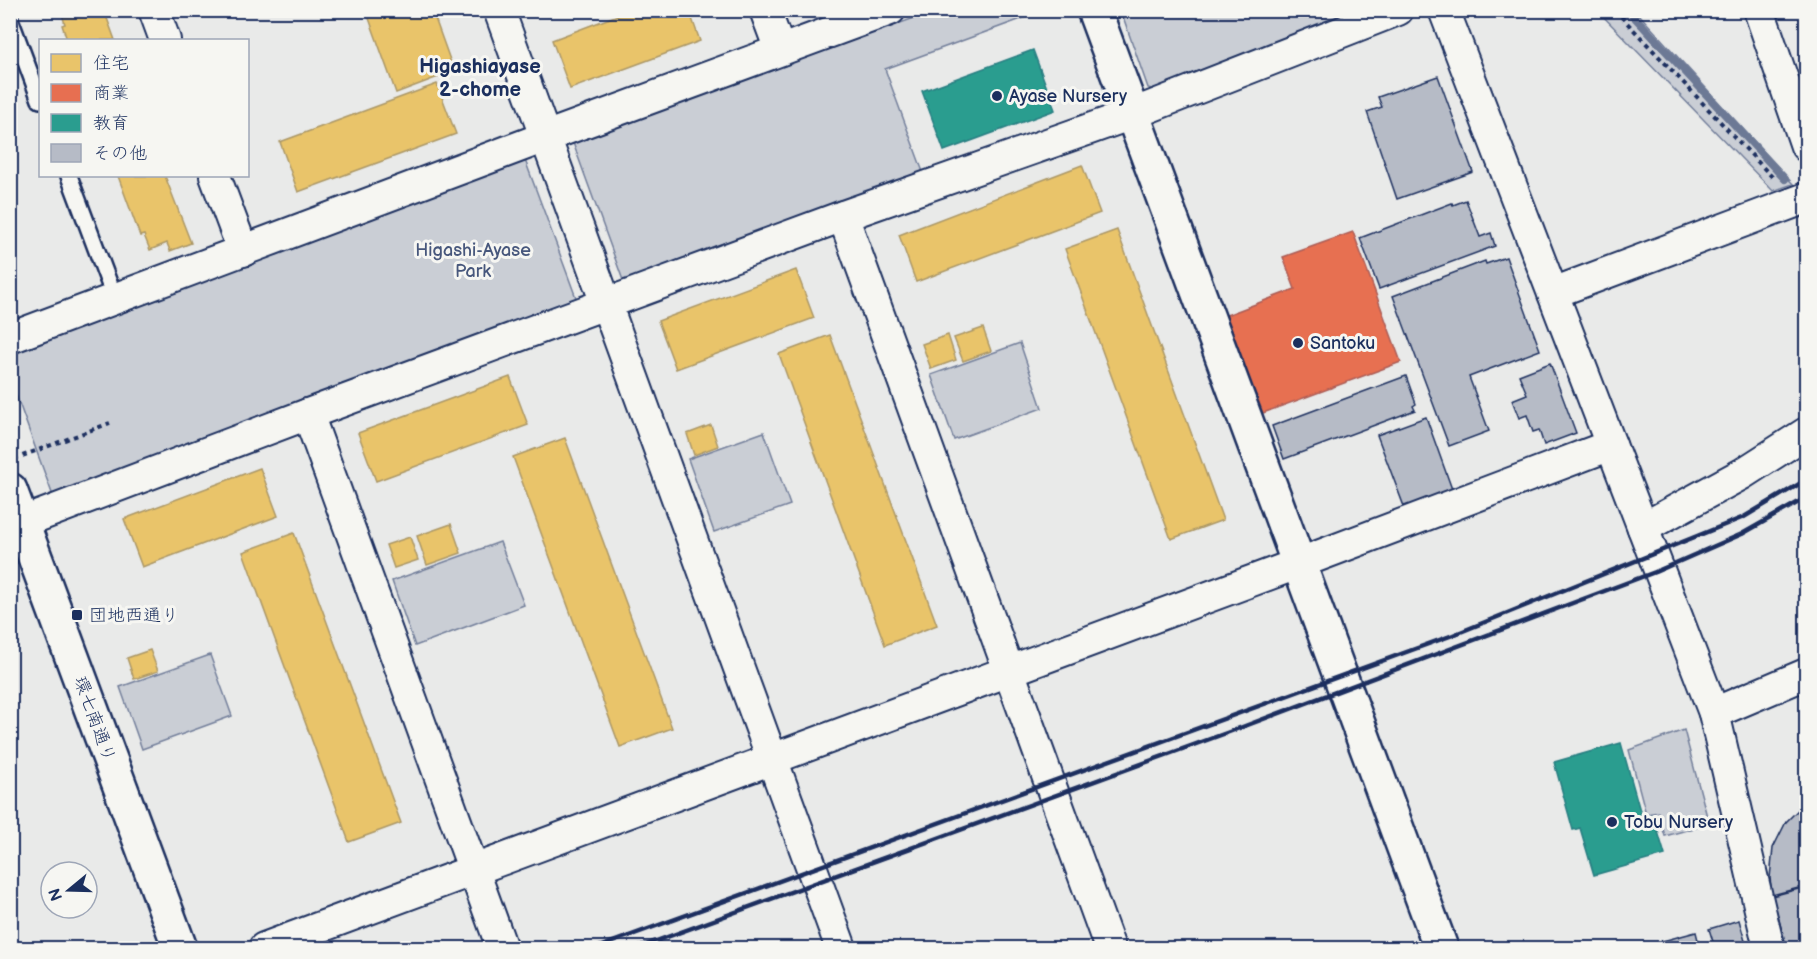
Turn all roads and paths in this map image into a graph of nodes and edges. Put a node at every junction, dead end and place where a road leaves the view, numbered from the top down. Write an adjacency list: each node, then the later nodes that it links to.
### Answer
1 (154, 10): 11 (street)
2 (499, 10): 15 (street)
3 (765, 10): 12 (street)
4 (890, 10): 12 (street)
5 (1094, 10): 14 (street)
6 (1398, 10): 14 (street)
7 (1444, 10): 22 (street)
8 (1615, 10): 19 (path)
9 (1759, 10): 16 (street)
10 (10, 19): 13 (lane)
11 (165, 39)
12 (780, 50): 15 (street)
13 (39, 97)
14 (1132, 114): 20 (street); 34 (street)
15 (545, 136): 21 (street); 24 (street)
16 (1806, 146)
17 (69, 177): 23 (lane)
18 (215, 177): 21 (street)
19 (1801, 200): 22 (street)
20 (843, 216): 24 (street); 35 (street)
21 (243, 251): 23 (street)
22 (1553, 293): 29 (street)
23 (115, 299): 25 (street)
24 (605, 306): 26 (street); 38 (street)
25 (10, 338)
26 (308, 414): 32 (street); 39 (street)
27 (110, 423): 30 (path)
28 (1806, 433): 33 (street)
29 (1611, 445): 33 (street); 34 (street)
30 (10, 461)
31 (10, 490): 32 (street, 環七南通り)
32 (16, 525): 40 (street, 環七南通り)
33 (1643, 528): 37 (street)
34 (1297, 564): 35 (street); 45 (street)
35 (1008, 671): 38 (street); 44 (street)
36 (1806, 674): 37 (street)
37 (1714, 714): 46 (street)
38 (772, 758): 39 (street); 43 (street)
39 (472, 871): 41 (street); 42 (street)
40 (180, 948)
41 (264, 948)
42 (502, 948)
43 (841, 948)
44 (1110, 948)
45 (1441, 948)
46 (1769, 948)

